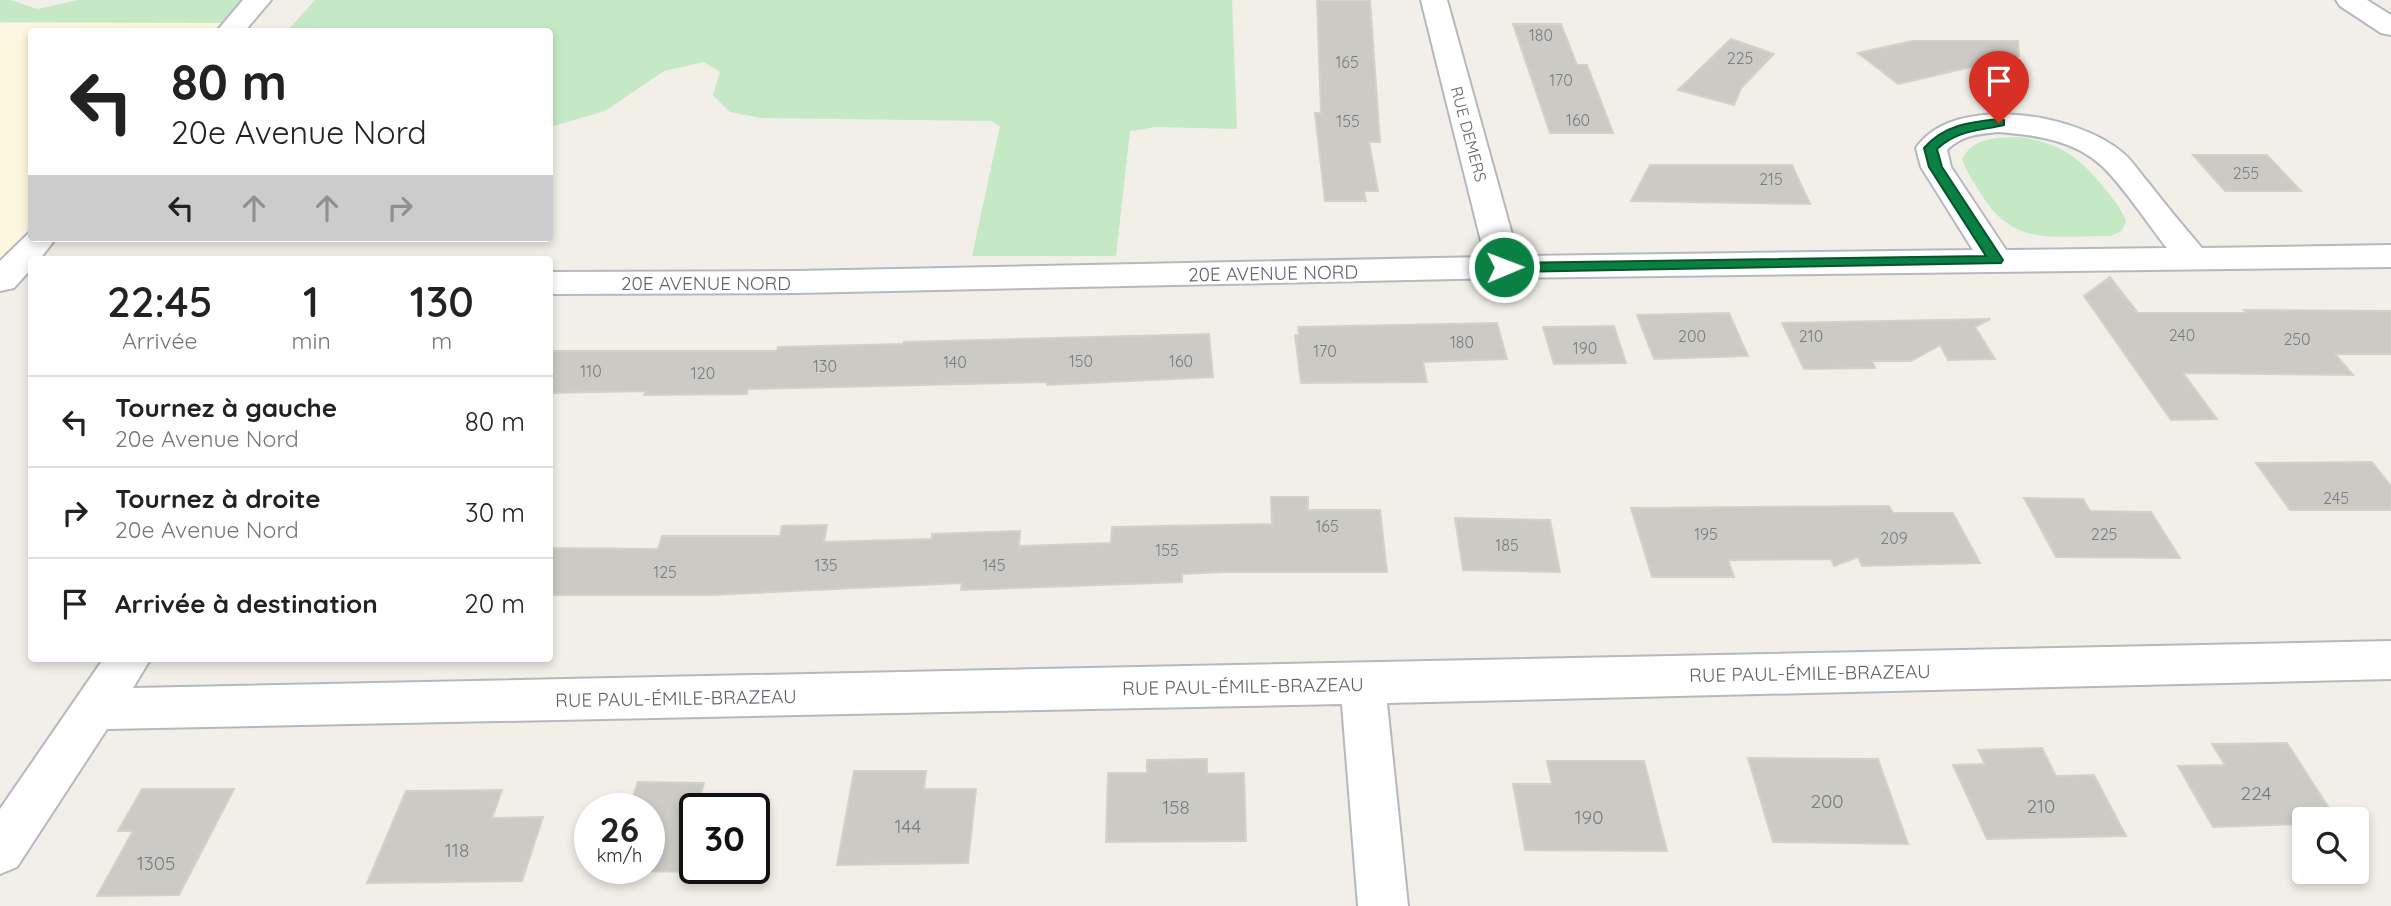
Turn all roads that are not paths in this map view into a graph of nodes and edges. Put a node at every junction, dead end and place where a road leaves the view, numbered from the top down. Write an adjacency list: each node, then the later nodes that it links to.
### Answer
1 (258, 0): 5 (street)
2 (1434, 0): 10 (street, RUE DEMERS)
3 (2349, 0): 4 (street)
4 (2391, 27)
5 (233, 28)
6 (37, 242): 11 (street)
7 (2391, 256): 8 (street, 20E AVENUE NORD)
8 (2193, 259): 9 (street, 20E AVENUE NORD); 9 (street)
9 (1996, 260): 10 (street, 20E AVENUE NORD)
10 (1504, 267): 12 (street, 20E AVENUE NORD)
11 (11, 280)
12 (553, 283)
13 (2391, 660): 15 (street, RUE PAUL-ÉMILE-BRAZEAU)
14 (126, 662): 16 (street)
15 (1363, 684): 16 (street, RUE PAUL-ÉMILE-BRAZEAU); 18 (street)
16 (95, 709): 17 (street)
17 (0, 851)
18 (1383, 906)

